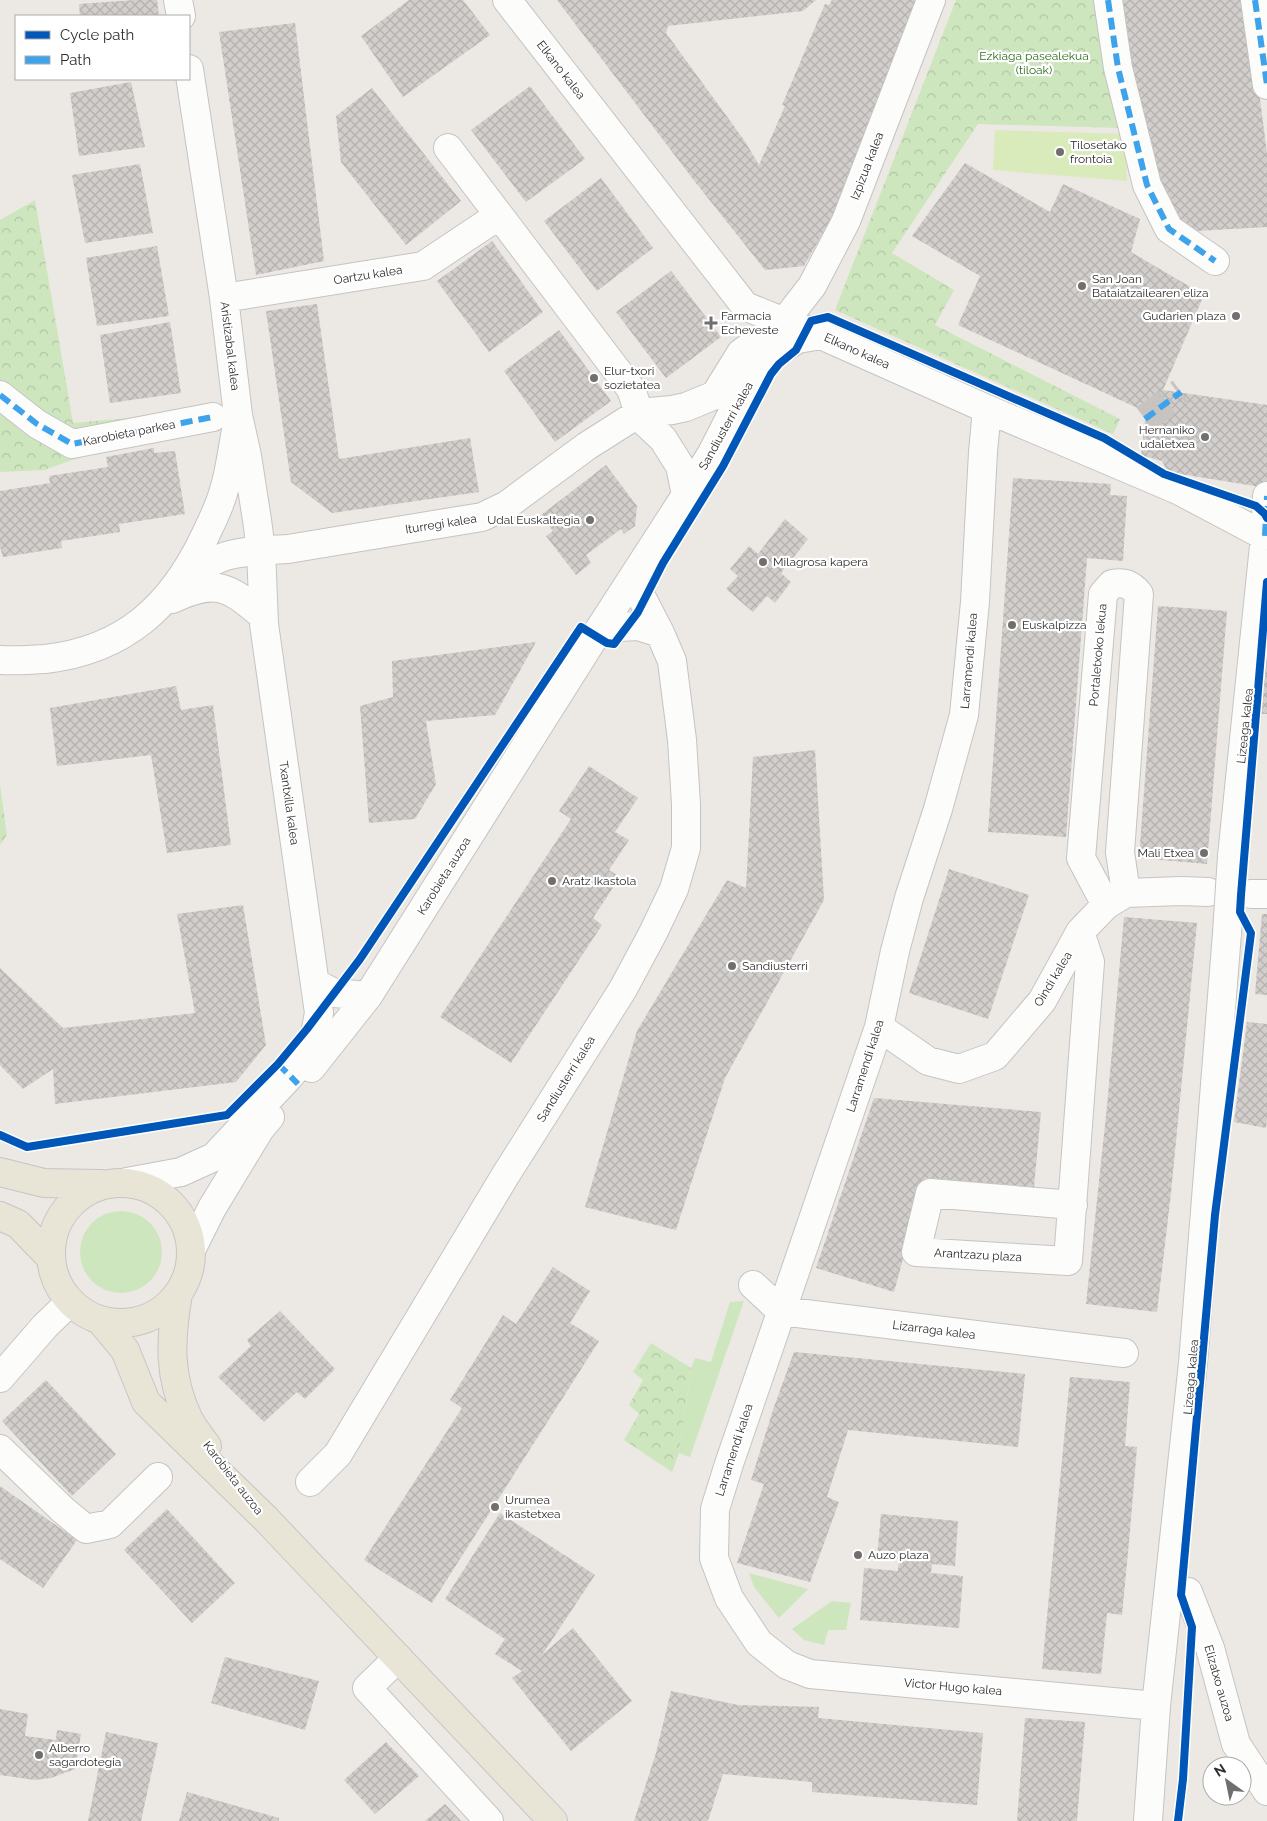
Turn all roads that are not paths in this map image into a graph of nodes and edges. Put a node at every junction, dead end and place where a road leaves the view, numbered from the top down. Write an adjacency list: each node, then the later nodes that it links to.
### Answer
1 (178, 0): 6 (street)
2 (507, 0): 13 (street, Elkano kalea)
3 (931, 0): 14 (street, Izpizua kalea)
4 (1108, 0): 11 (street)
5 (1255, 0): 8 (street)
6 (181, 15)
7 (190, 76): 12 (street, Aristizabal kalea)
8 (1267, 85)
9 (448, 148): 10 (street)
10 (498, 216): 12 (street, Oartzu kalea); 20 (street)
11 (1216, 261)
12 (224, 298): 21 (street, Aristizabal kalea)
13 (745, 306): 14 (street, Elkano kalea); 16 (street)
14 (784, 322): 15 (street, Elkano kalea); 16 (street, Sandiusterri kalea)
15 (821, 335): 17 (street, Sandiusterri kalea); 19 (street, Elkano kalea)
16 (753, 344): 17 (street); 20 (street, Sandiusterri kalea)
17 (746, 386): 22 (street, Sandiusterri kalea)
18 (0, 395): 21 (street, Karobieta parkea)
19 (987, 409): 24 (street, Elkano kalea); 38 (street, Larramendi kalea)
20 (639, 413): 22 (street); 25 (street, Iturregi kalea)
21 (226, 416): 25 (street, Aristizabal kalea); 26 (street, Iturregi kalea)
22 (686, 495): 27 (street, Karobieta auzoa)
23 (1267, 496): 24 (street, Lizeaga kalea)
24 (1266, 536): 56 (street, Lizeaga kalea, bridge)
25 (261, 550): 26 (street, Iturregi kalea); 29 (street, Aristizabal kalea)
26 (181, 579): 28 (street, Iturregi kalea)
27 (632, 579): 30 (street, Karobieta auzoa); 31 (street, Sandiusterri kalea)
28 (164, 603): 29 (street, Iturregi kalea); 32 (street, Iturregi kalea)
29 (264, 620): 36 (street, Txantxilla kalea)
30 (601, 628): 31 (street); 37 (street, Karobieta auzoa)
31 (660, 633): 54 (street, Sandiusterri kalea)
32 (0, 660)
33 (1208, 892): 34 (street)
34 (1116, 899): 34 (street, Portaletxoko lekua); 35 (street, Oindi kalea)
35 (1080, 932): 38 (street, Oindi kalea); 41 (street, Arantzazu plaza)
36 (314, 983): 37 (street); 40 (street)
37 (368, 996): 43 (street, Karobieta auzoa)
38 (879, 1027): 48 (street, Larramendi kalea)
39 (0, 1172): 40 (main road)
40 (115, 1183): 43 (main road); 44 (main road)
41 (1073, 1205): 41 (street, Arantzazu plaza)
42 (0, 1216): 44 (main road)
43 (192, 1248): 46 (main road)
44 (50, 1257): 47 (main road)
45 (753, 1285): 48 (street)
46 (178, 1294): 49 (main road); 55 (main road, Karobieta auzoa)
47 (70, 1302): 49 (main road); 51 (street)
48 (781, 1311): 50 (street, Lizarraga kalea); 57 (street, Larramendi kalea)
49 (100, 1320): 55 (main road)
50 (1124, 1353)
51 (0, 1378)
52 (0, 1450): 53 (street)
53 (158, 1477)
54 (310, 1482)
55 (266, 1519): 58 (main road)
56 (1168, 1602): 59 (street, Lizeaga kalea); 60 (street, Elizatxo auzoa)
57 (759, 1643): 59 (street, Victor Hugo kalea)
58 (398, 1658): 61 (street); 62 (main road)
59 (1156, 1706): 63 (street, Lizeaga kalea)
60 (1267, 1792)
61 (489, 1821)
62 (553, 1821)
63 (1148, 1821)

